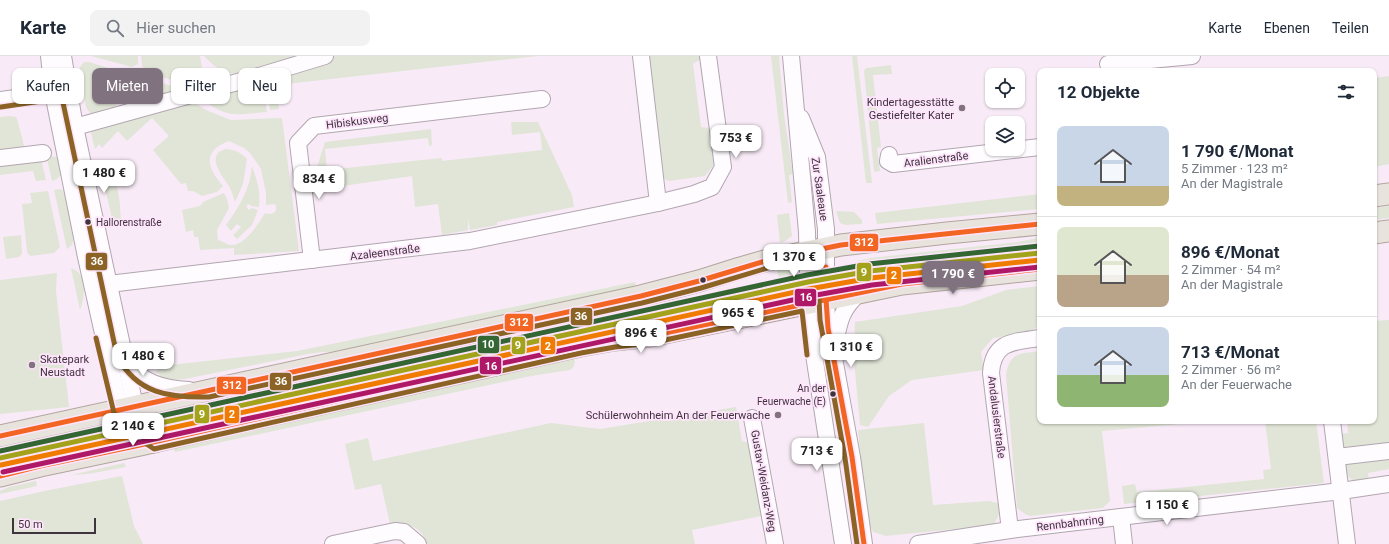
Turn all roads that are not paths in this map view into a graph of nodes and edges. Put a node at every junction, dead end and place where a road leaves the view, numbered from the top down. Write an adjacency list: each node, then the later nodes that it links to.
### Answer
1 (49, 56): 9 (street)
2 (63, 56): 10 (street)
3 (325, 56): 16 (street)
4 (640, 56): 23 (street)
5 (708, 56): 23 (street, Azaleenstraße)
6 (791, 56): 27 (street, Zur Saaleaue)
7 (1192, 56): 8 (street)
8 (1108, 64)
9 (53, 68)
10 (62, 68)
11 (12, 98): 13 (street)
12 (542, 99): 28 (street, Hibiskusweg)
13 (0, 100)
14 (62, 104): 37 (street)
15 (65, 104): 16 (street)
16 (74, 127): 30 (street)
17 (1037, 147): 19 (street, Aralienstraße)
18 (43, 153): 20 (street)
19 (890, 155)
20 (0, 158)
21 (1389, 194): 22 (main road)
22 (1377, 196)
23 (658, 203): 28 (street, Azaleenstraße)
24 (1037, 224): 27 (main road)
25 (1389, 231): 26 (main road)
26 (1377, 233)
27 (817, 250): 32 (street, Zur Saaleaue); 36 (main road)
28 (312, 260): 30 (street, Azaleenstraße)
29 (1037, 269): 31 (main road)
30 (109, 284): 35 (street)
31 (861, 292): 32 (main road); 34 (street)
32 (817, 301): 34 (street); 41 (main road); 54 (street)
33 (1037, 338): 49 (street, Andalusierstraße)
34 (834, 351): 55 (street)
35 (124, 354): 36 (street); 37 (street)
36 (208, 390): 37 (main road)
37 (129, 414): 40 (main road); 41 (main road); 42 (main road)
38 (752, 418): 53 (street, Gustav-Weidanz-Weg)
39 (1332, 424): 44 (street)
40 (0, 436)
41 (154, 442): 42 (main road)
42 (123, 448): 45 (main road)
43 (1389, 451): 44 (street)
44 (1336, 457): 47 (street)
45 (0, 476)
46 (1389, 484): 47 (street, Rennbahnring)
47 (1340, 491): 48 (street, Rennbahnring); 58 (street)
48 (1121, 517): 49 (street, Rennbahnring); 57 (street)
49 (1010, 530): 50 (street, Rennbahnring)
50 (941, 542): 56 (street, Rennbahnring)
51 (333, 544): 52 (street)
52 (418, 544)
53 (775, 544)
54 (843, 544)
55 (864, 544)
56 (918, 544)
57 (1124, 544)
58 (1347, 544)

